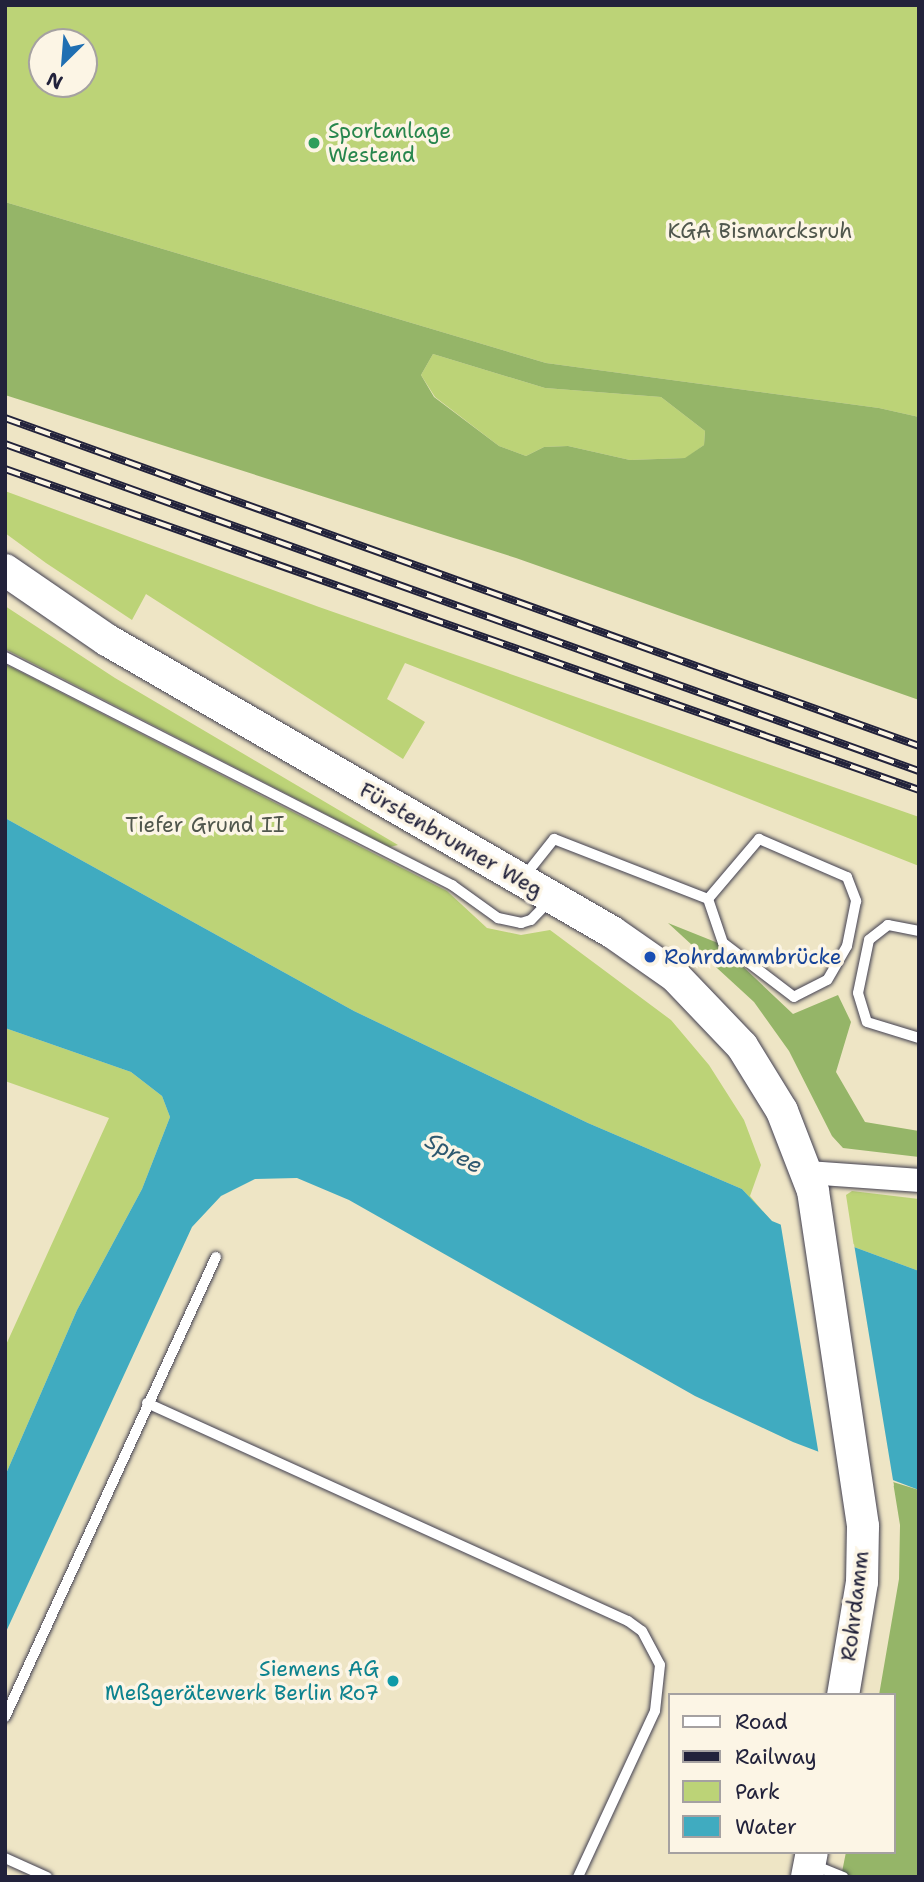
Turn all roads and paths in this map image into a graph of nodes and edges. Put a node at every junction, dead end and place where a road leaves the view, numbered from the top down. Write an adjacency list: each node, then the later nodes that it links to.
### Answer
1 (5, 570): 3 (main road, Fürstenbrunner Weg)
2 (5, 657): 4 (lane)
3 (521, 880): 4 (main road, Fürstenbrunner Weg); 5 (lane)
4 (552, 898): 9 (main road, Fürstenbrunner Weg)
5 (708, 899): 5 (lane)
6 (919, 931): 7 (lane)
7 (919, 1038)
8 (919, 1180): 9 (street)
9 (810, 1182): 12 (main road, Rohrdamm)
10 (216, 1257): 11 (lane)
11 (147, 1403): 13 (lane); 17 (lane)
12 (843, 1693)
13 (5, 1717)
14 (5, 1858): 16 (lane)
15 (810, 1864): 18 (lane)
16 (47, 1877)
17 (578, 1877)
18 (844, 1877)

